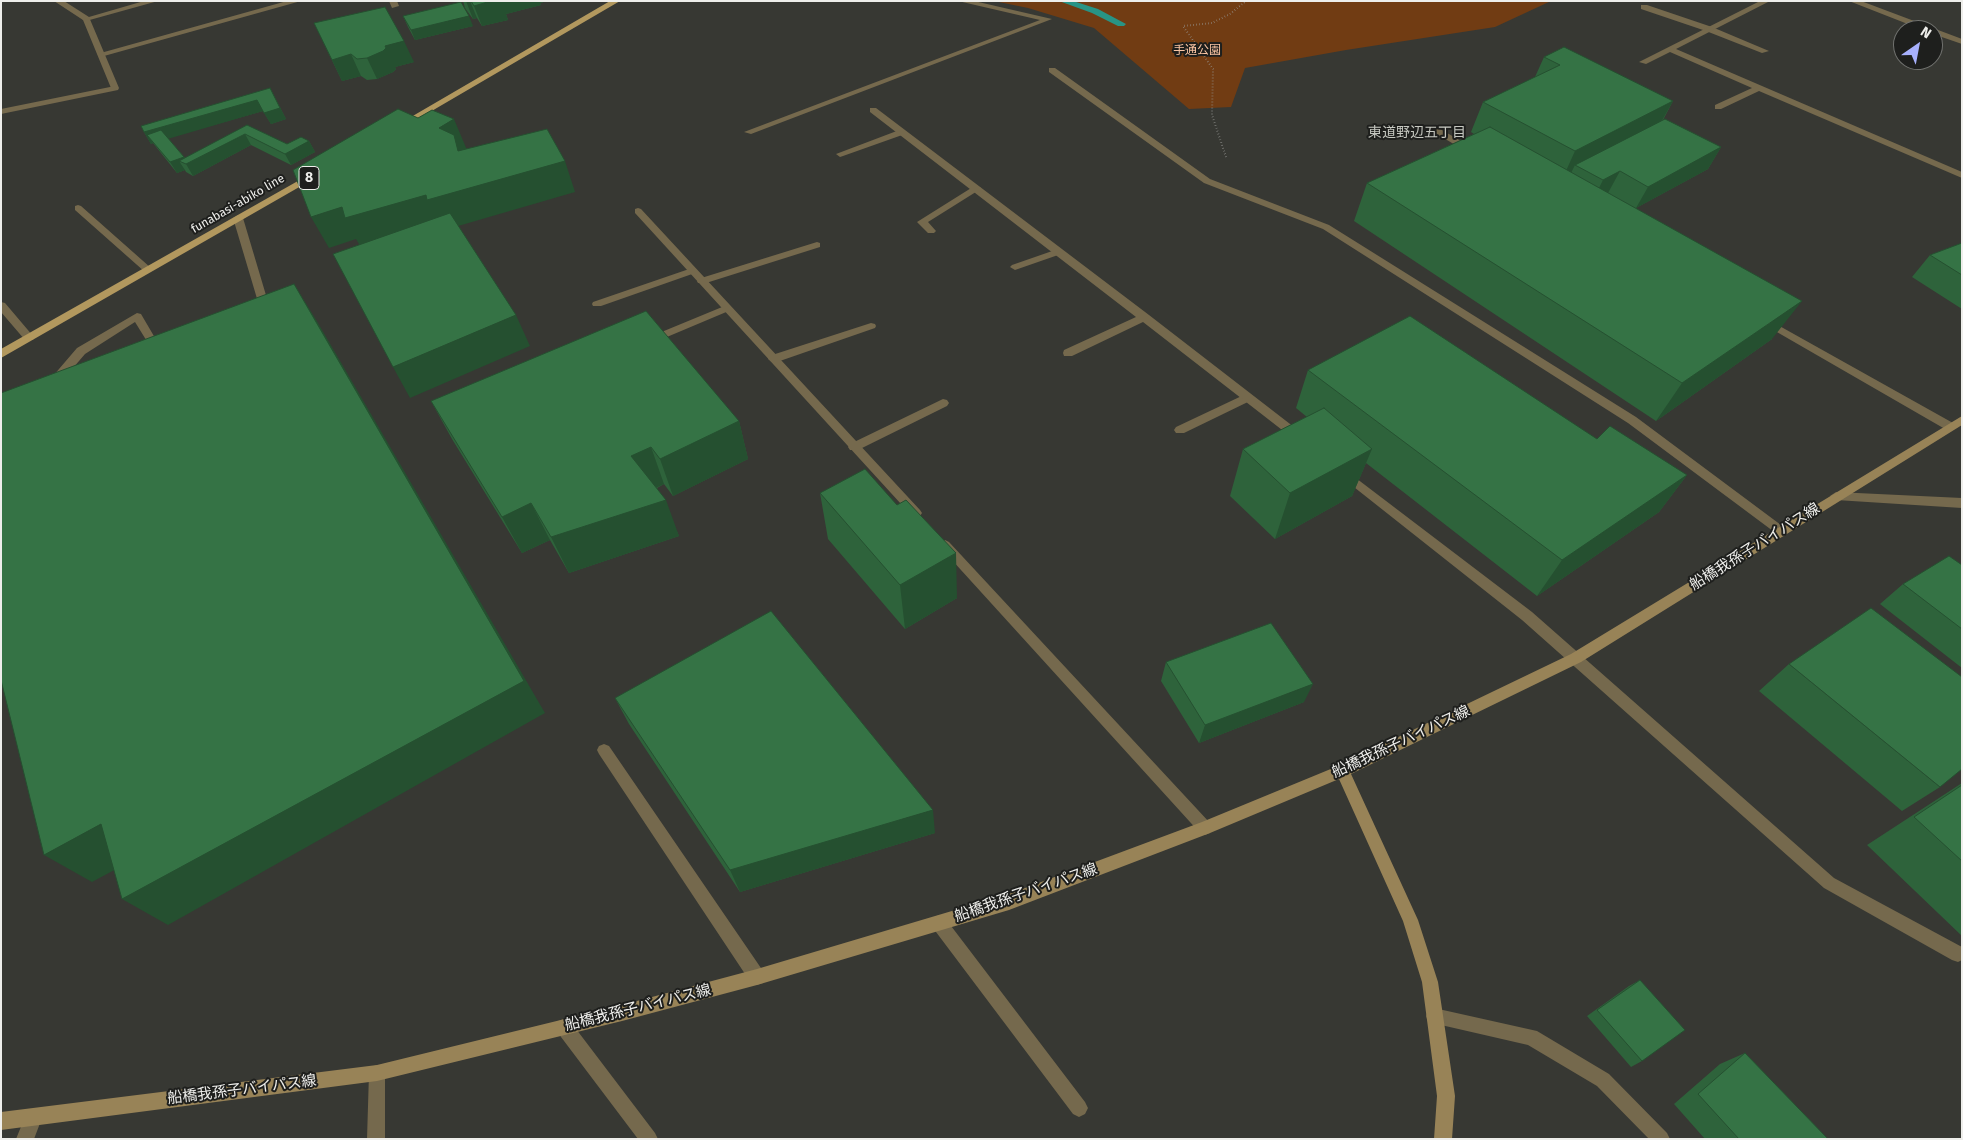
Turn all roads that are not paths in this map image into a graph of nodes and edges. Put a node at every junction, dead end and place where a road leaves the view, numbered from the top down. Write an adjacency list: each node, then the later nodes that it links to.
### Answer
1 (58, 1): 9 (street)
2 (154, 1): 9 (street)
3 (297, 1): 16 (street)
4 (616, 1): 24 (main road)
5 (962, 1): 25 (street)
6 (1766, 1): 11 (street)
7 (1853, 1): 10 (street)
8 (1644, 7): 11 (street)
9 (86, 19): 16 (street)
10 (1903, 20)
11 (1708, 29): 14 (street); 15 (street)
12 (1943, 35): 13 (street)
13 (1962, 42)
14 (1670, 49): 17 (street); 19 (street)
15 (1765, 51)
16 (101, 54): 22 (street)
17 (1643, 62)
18 (1052, 70): 66 (street)
19 (1760, 88): 20 (street); 30 (street)
20 (1718, 107)
21 (873, 110): 26 (street)
22 (1, 112)
23 (1435, 129): 28 (street)
24 (393, 130)
25 (748, 132)
26 (902, 132): 27 (street); 31 (street)
27 (840, 154)
28 (1478, 154)
29 (321, 171): 34 (main road, funabasi-abiko line / 8)
30 (1962, 175)
31 (976, 188): 35 (street); 37 (street)
32 (78, 208): 39 (street)
33 (638, 211): 40 (street)
34 (238, 218): 39 (main road, funabasi-abiko line / 8); 45 (street)
35 (931, 231)
36 (817, 244): 41 (street)
37 (1058, 252): 38 (street); 48 (street)
38 (1015, 267)
39 (148, 270): 50 (main road, funabasi-abiko line / 8)
40 (692, 271): 41 (street); 42 (street)
41 (702, 281): 44 (street)
42 (597, 304)
43 (1, 305): 50 (street)
44 (727, 308): 51 (street); 54 (street)
45 (266, 313)
46 (1754, 315): 58 (street)
47 (137, 316): 47 (street)
48 (1145, 317): 52 (street); 55 (street)
49 (871, 326): 54 (street)
50 (29, 338): 53 (main road, funabasi-abiko line / 8)
51 (636, 346)
52 (1068, 353)
53 (1, 354)
54 (773, 359): 60 (street)
55 (1248, 397): 59 (street); 61 (street)
56 (943, 403): 60 (street)
57 (1962, 420): 58 (street, 船橋我孫子バイパス線)
58 (1949, 426): 63 (street, 船橋我孫子バイパス線)
59 (1180, 430)
60 (854, 446): 65 (street)
61 (1310, 446)
62 (1334, 464): 68 (street)
63 (1836, 496): 64 (street); 66 (street, 船橋我孫子バイパス線)
64 (1961, 504)
65 (921, 519)
66 (1780, 531): 68 (street, 船橋我孫子バイパス線)
67 (935, 534): 71 (street)
68 (1576, 658): 70 (street, 船橋我孫子バイパス線); 73 (street)
69 (604, 750): 74 (street)
70 (1343, 770): 71 (street, 船橋我孫子バイパス線); 75 (street)
71 (1205, 828): 72 (street, 船橋我孫子バイパス線)
72 (939, 923): 74 (street, 船橋我孫子バイパス線); 78 (street)
73 (1958, 954)
74 (757, 977): 76 (street, 船橋我孫子バイパス線)
75 (1434, 1016): 84 (street); 85 (street)
76 (564, 1027): 77 (street, 船橋我孫子バイパス線); 83 (street)
77 (377, 1072): 79 (street, 船橋我孫子バイパス線); 82 (street)
78 (1079, 1108)
79 (33, 1118): 80 (street, 船橋我孫子バイパス線); 81 (street)
80 (1, 1121)
81 (25, 1139)
82 (376, 1139)
83 (649, 1139)
84 (1443, 1139)
85 (1660, 1139)

